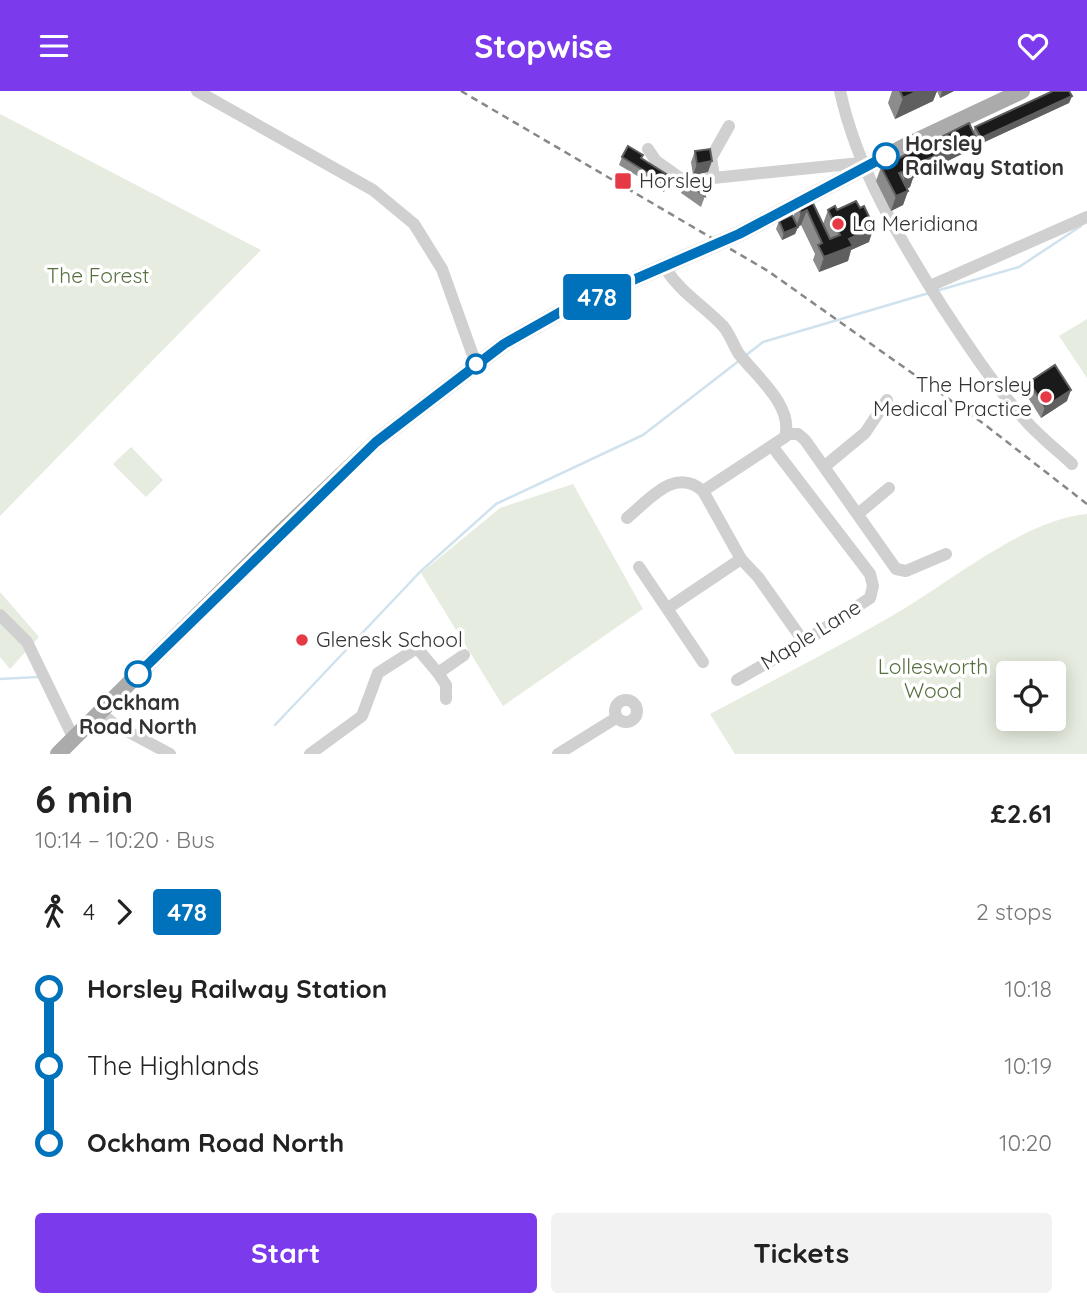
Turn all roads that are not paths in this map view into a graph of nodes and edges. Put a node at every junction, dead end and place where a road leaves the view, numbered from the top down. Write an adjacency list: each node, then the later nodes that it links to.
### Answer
1 (197, 91): 13 (street)
2 (840, 91): 7 (street)
3 (1022, 91): 7 (main road)
4 (729, 126): 8 (street)
5 (648, 149): 8 (street)
6 (838, 164): 7 (street); 8 (street); 9 (street)
7 (862, 166): 9 (main road); 12 (street)
8 (714, 177)
9 (844, 179): 11 (main road)
10 (1087, 217): 12 (street)
11 (665, 268): 13 (main road); 15 (street)
12 (930, 286): 17 (street)
13 (475, 364): 34 (main road)
14 (887, 400): 18 (street)
15 (787, 434): 16 (street); 18 (street)
16 (772, 446): 20 (street); 28 (street, Maple Lane)
17 (1072, 464)
18 (825, 467): 21 (street)
19 (889, 488): 21 (street)
20 (703, 491): 22 (street); 24 (street)
21 (859, 513): 23 (street)
22 (627, 517)
23 (946, 554)
24 (741, 559): 26 (street); 28 (street)
25 (639, 567): 26 (street)
26 (668, 608): 30 (street)
27 (0, 615): 36 (street)
28 (804, 642): 32 (street, Maple Lane)
29 (464, 655): 31 (street)
30 (703, 662)
31 (438, 673): 33 (street); 39 (street)
32 (737, 680)
33 (446, 699)
34 (100, 712): 36 (main road); 38 (street)
35 (617, 718): 40 (street)
36 (73, 737): 37 (main road)
37 (58, 754)
38 (170, 754)
39 (310, 754)
40 (558, 754)

